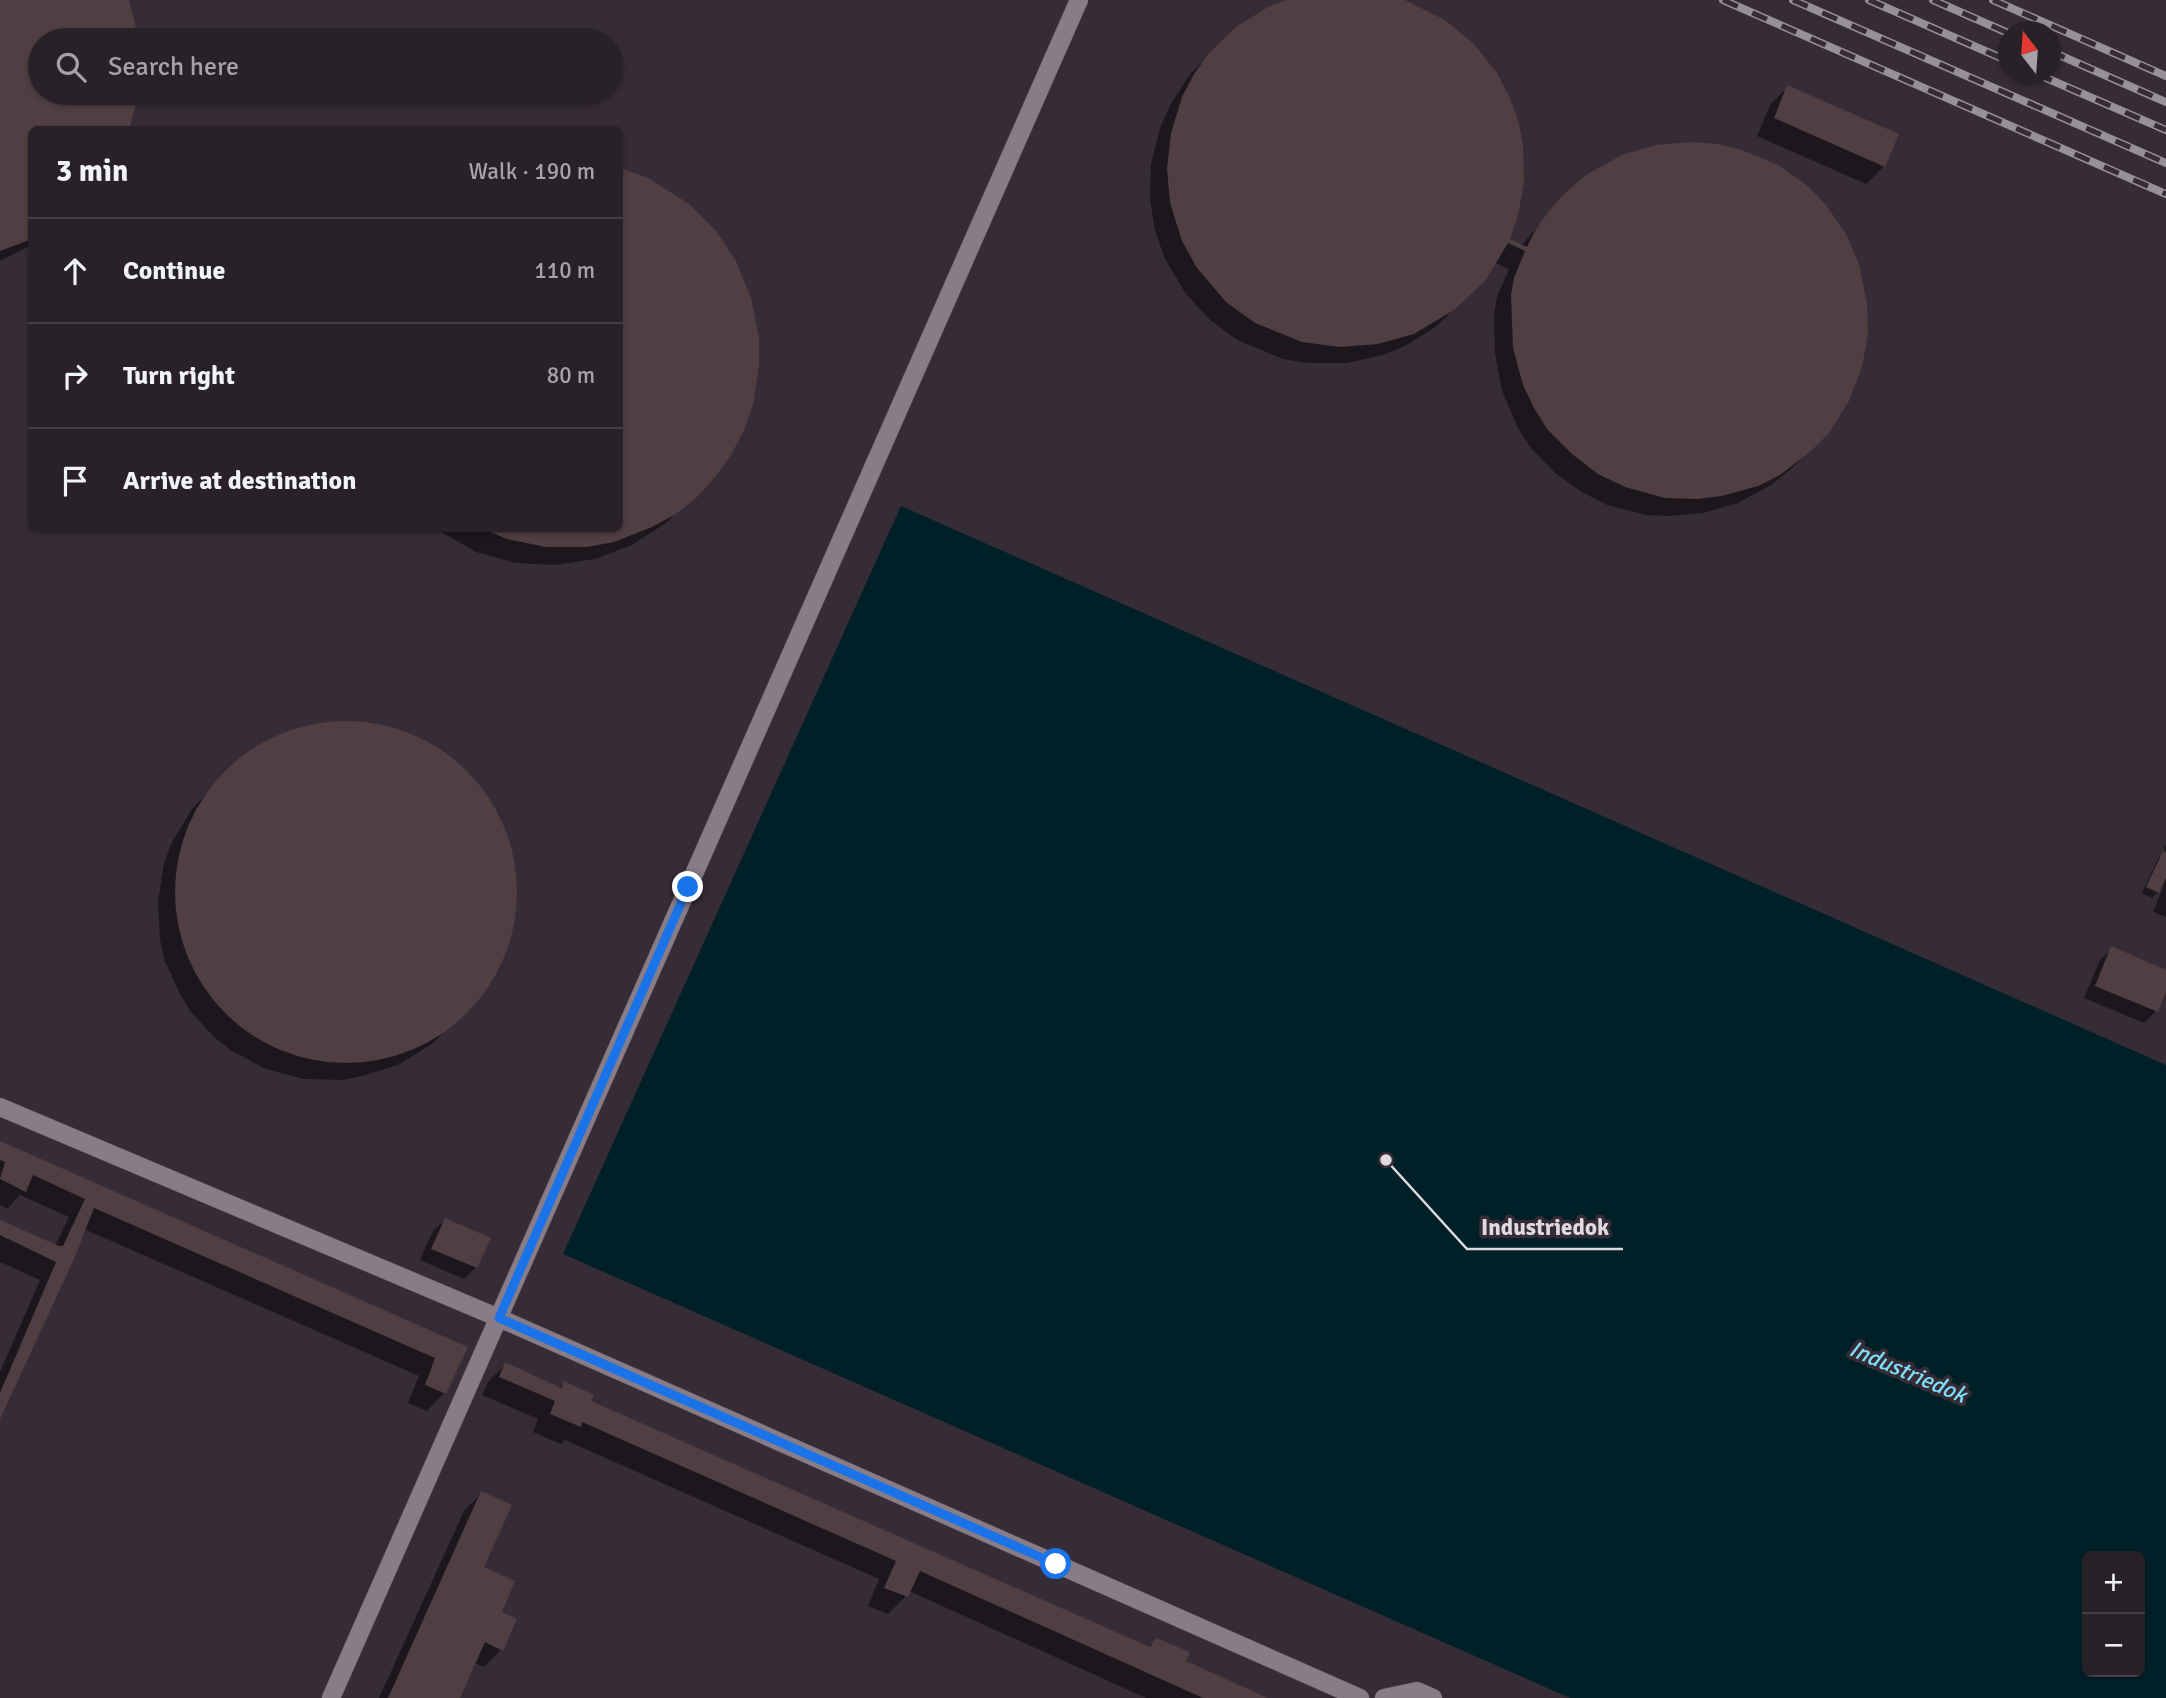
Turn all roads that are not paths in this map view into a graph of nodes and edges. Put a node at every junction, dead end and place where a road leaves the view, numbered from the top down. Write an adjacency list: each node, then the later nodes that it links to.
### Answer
1 (1079, 0): 3 (lane)
2 (0, 1107): 3 (lane)
3 (499, 1318): 4 (lane); 5 (lane)
4 (331, 1698)
5 (1360, 1698)
6 (1384, 1698): 7 (lane)
7 (1433, 1698)

